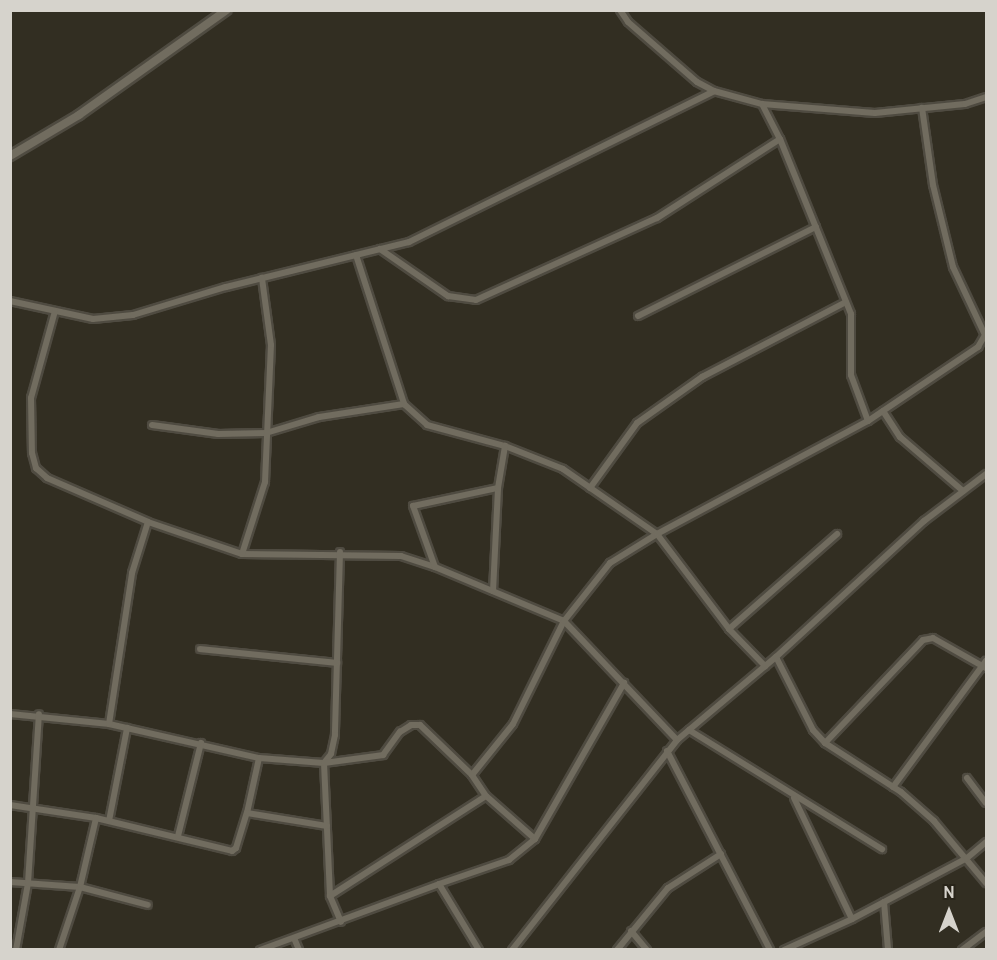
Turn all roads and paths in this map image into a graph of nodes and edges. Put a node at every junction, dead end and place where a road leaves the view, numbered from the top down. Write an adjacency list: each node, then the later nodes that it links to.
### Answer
1 (227, 10): 8 (street)
2 (620, 10): 3 (street)
3 (714, 91): 5 (street); 10 (street)
4 (987, 97): 6 (street)
5 (762, 104): 6 (street); 7 (street)
6 (922, 108): 18 (street)
7 (780, 139): 9 (street); 10 (street)
8 (11, 155)
9 (816, 227): 14 (street); 16 (street)
10 (380, 249): 11 (street)
11 (356, 255): 12 (street); 17 (street)
12 (262, 278): 15 (street); 21 (street)
13 (10, 301): 15 (street)
14 (846, 302): 19 (street); 25 (street)
15 (55, 310): 27 (street)
16 (638, 316)
17 (404, 404): 21 (street); 22 (street)
18 (883, 411): 19 (street); 26 (street)
19 (868, 421): 28 (street)
20 (152, 424): 21 (street)
21 (266, 433): 31 (street)
22 (505, 446): 24 (street); 25 (street)
23 (987, 474): 26 (street)
24 (498, 488): 32 (street); 33 (street)
25 (590, 488): 28 (street)
26 (963, 491): 37 (street)
27 (148, 522): 31 (street); 45 (street)
28 (657, 534): 34 (street); 35 (street)
29 (837, 534): 35 (street)
30 (340, 552): 31 (street); 32 (street); 39 (street)
31 (242, 554)
32 (435, 567): 33 (street)
33 (493, 591): 34 (street)
34 (564, 621): 42 (street); 54 (street)
35 (729, 629): 40 (street)
36 (200, 649): 39 (street)
37 (776, 657): 40 (street); 50 (street)
38 (987, 661): 41 (street)
39 (337, 663): 53 (street)
40 (765, 666): 47 (street)
41 (984, 668): 50 (street); 56 (street)
42 (624, 683): 48 (street); 67 (street)
43 (10, 714): 44 (street)
44 (39, 714): 45 (street); 61 (street)
45 (109, 724): 46 (street)
46 (127, 728): 49 (street); 64 (street)
47 (689, 730): 48 (street); 58 (street)
48 (677, 740): 51 (street)
49 (201, 743): 52 (street); 66 (street)
50 (825, 743): 56 (street)
51 (667, 751): 70 (street); 90 (street)
52 (259, 758): 53 (street); 62 (street)
53 (324, 763): 54 (street); 65 (street)
54 (472, 775): 57 (street)
55 (967, 778): 59 (street)
56 (893, 787): 71 (street)
57 (486, 796): 67 (street); 77 (street)
58 (794, 798): 69 (street); 80 (street)
59 (987, 803)
60 (10, 805): 61 (street)
61 (31, 808): 63 (street); 73 (street)
62 (247, 813): 65 (street); 66 (street)
63 (96, 818): 64 (street); 76 (street)
64 (109, 821): 66 (street)
65 (327, 826): 77 (street)
66 (178, 836)
67 (535, 839): 75 (street)
68 (987, 842): 71 (street)
69 (882, 849)
70 (721, 854): 82 (street); 93 (street)
71 (967, 858): 74 (street); 78 (street)
72 (10, 882): 73 (street)
73 (28, 883): 76 (street); 85 (street)
74 (987, 883)
75 (439, 884): 81 (street); 89 (street)
76 (80, 887): 79 (street); 86 (street)
77 (330, 896): 81 (street)
78 (884, 902): 80 (street); 95 (street)
79 (148, 905)
80 (852, 919): 94 (street)
81 (341, 922): 84 (street)
82 (631, 932): 91 (street); 92 (street)
83 (987, 932): 96 (street)
84 (294, 938): 87 (street); 88 (street)
85 (16, 950)
86 (59, 950)
87 (260, 950)
88 (299, 950)
89 (479, 950)
90 (512, 950)
91 (617, 950)
92 (647, 950)
93 (770, 950)
94 (784, 950)
95 (888, 950)
96 (962, 950)

